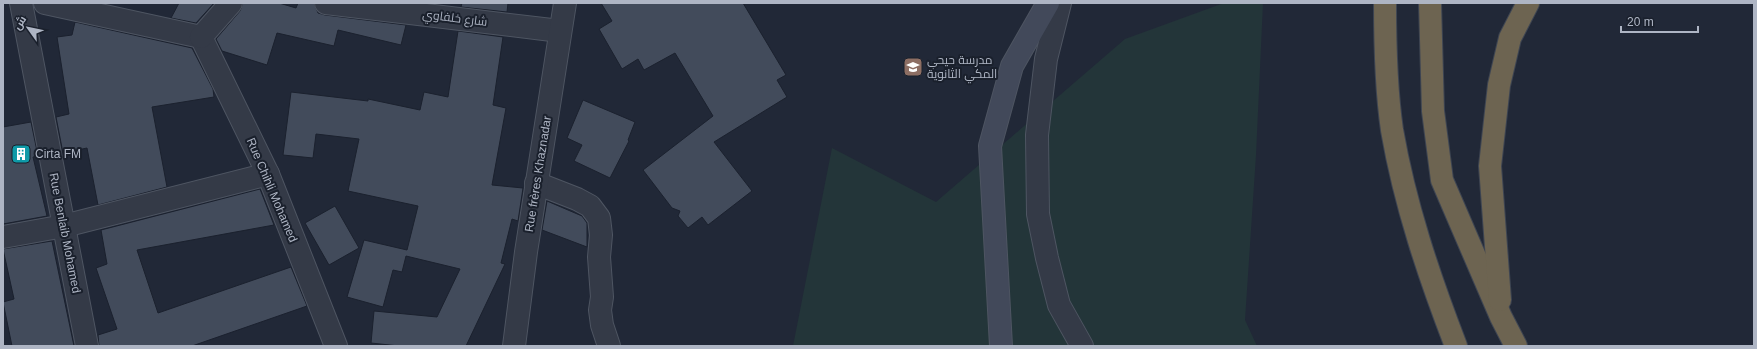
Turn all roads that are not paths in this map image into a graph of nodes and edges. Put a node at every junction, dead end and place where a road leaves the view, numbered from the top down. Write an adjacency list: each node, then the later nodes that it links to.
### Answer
1 (21, 3): 15 (street, Rue Benlaib Mohamed)
2 (45, 3): 12 (street)
3 (231, 3): 12 (street)
4 (326, 3): 11 (street, شارع خلفاوي)
5 (565, 3): 11 (street, Rue frères Khaznadar)
6 (1048, 3): 22 (main road)
7 (1060, 3): 23 (street)
8 (1385, 3): 24 (highway)
9 (1430, 3): 17 (highway)
10 (1528, 3): 17 (highway)
11 (560, 31): 14 (street, Rue frères Khaznadar)
12 (201, 37): 13 (street, Rue Chihli Mohamed)
13 (268, 174): 15 (street); 19 (street, Rue Chihli Mohamed)
14 (536, 183): 20 (street, Rue frères Khaznadar); 21 (street)
15 (64, 226): 16 (street); 18 (street, Rue Benlaib Mohamed)
16 (3, 238)
17 (1501, 317): 25 (highway)
18 (87, 346)
19 (336, 346)
20 (514, 346)
21 (609, 346)
22 (1001, 346)
23 (1082, 346)
24 (1456, 346)
25 (1516, 346)

